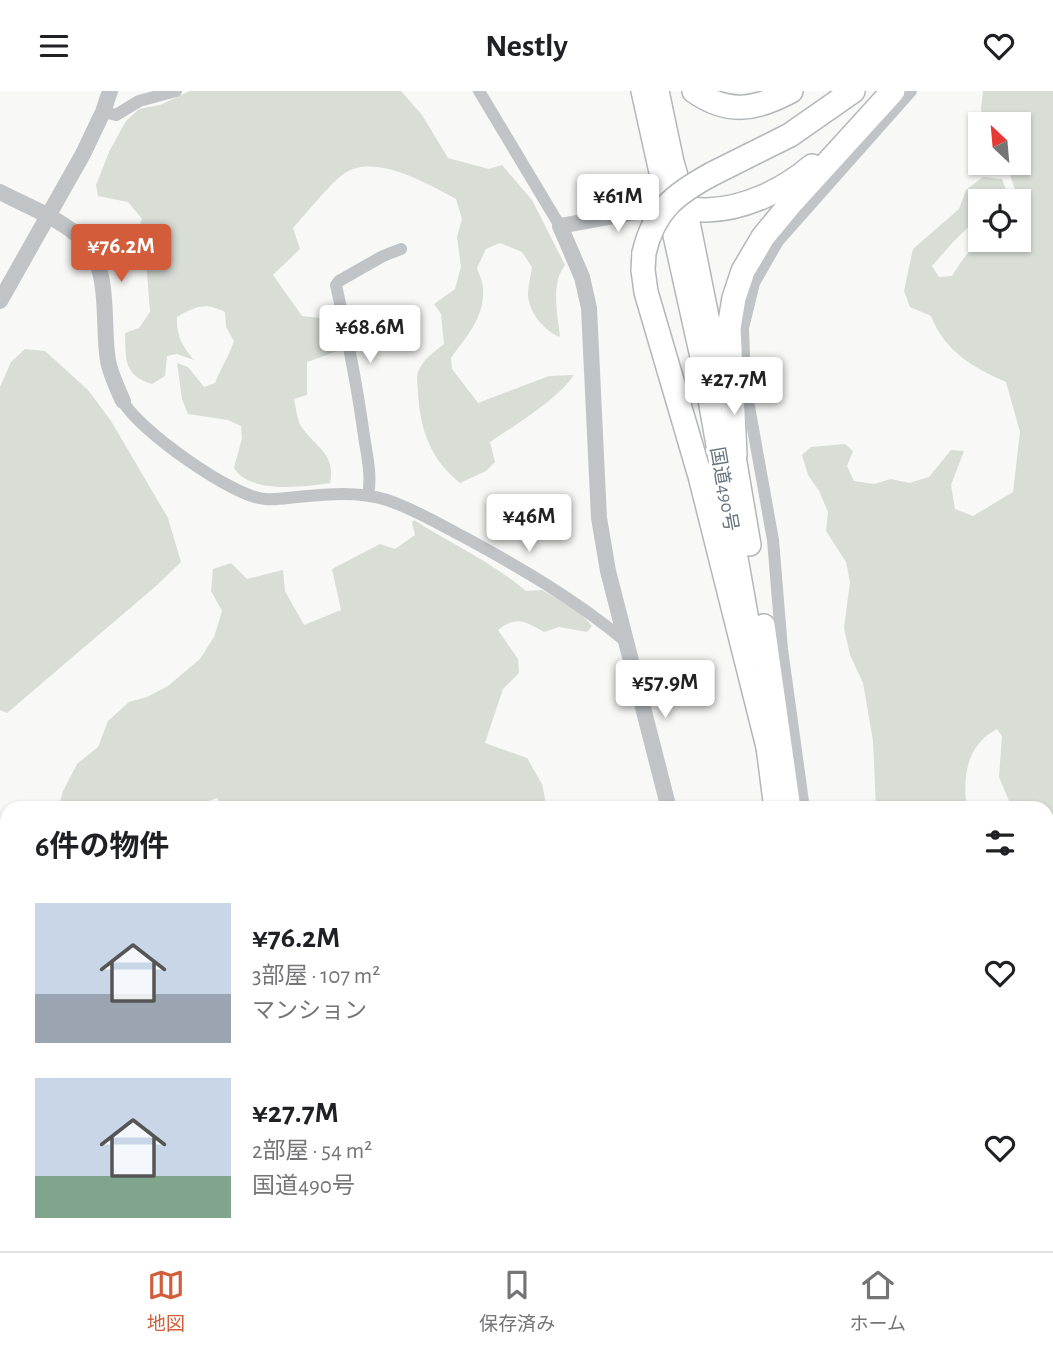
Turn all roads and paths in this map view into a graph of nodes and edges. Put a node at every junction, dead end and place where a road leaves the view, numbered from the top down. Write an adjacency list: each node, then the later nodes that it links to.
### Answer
1 (110, 91): 11 (street)
2 (176, 91): 11 (street)
3 (479, 91): 15 (street)
4 (642, 91): 13 (highway, 国道490号)
5 (658, 91): 13 (highway, 国道490号)
6 (694, 91): 7 (highway)
7 (791, 91)
8 (853, 91): 22 (highway, bridge)
9 (911, 91): 26 (street)
10 (890, 94): 13 (highway); 19 (highway)
11 (103, 112): 14 (street)
12 (0, 192): 14 (street)
13 (677, 207): 15 (street); 19 (highway, 国道490号); 22 (highway, 国道490号)
14 (46, 216): 17 (street); 18 (street)
15 (560, 226): 21 (street)
16 (401, 249): 20 (street)
17 (0, 301)
18 (123, 401): 20 (street)
19 (735, 455): 25 (highway, 国道490号)
20 (368, 495): 21 (street)
21 (625, 641): 23 (street)
22 (768, 747): 24 (highway, 国道490号)
23 (667, 801)
24 (774, 801)
25 (789, 801)
26 (803, 801)

